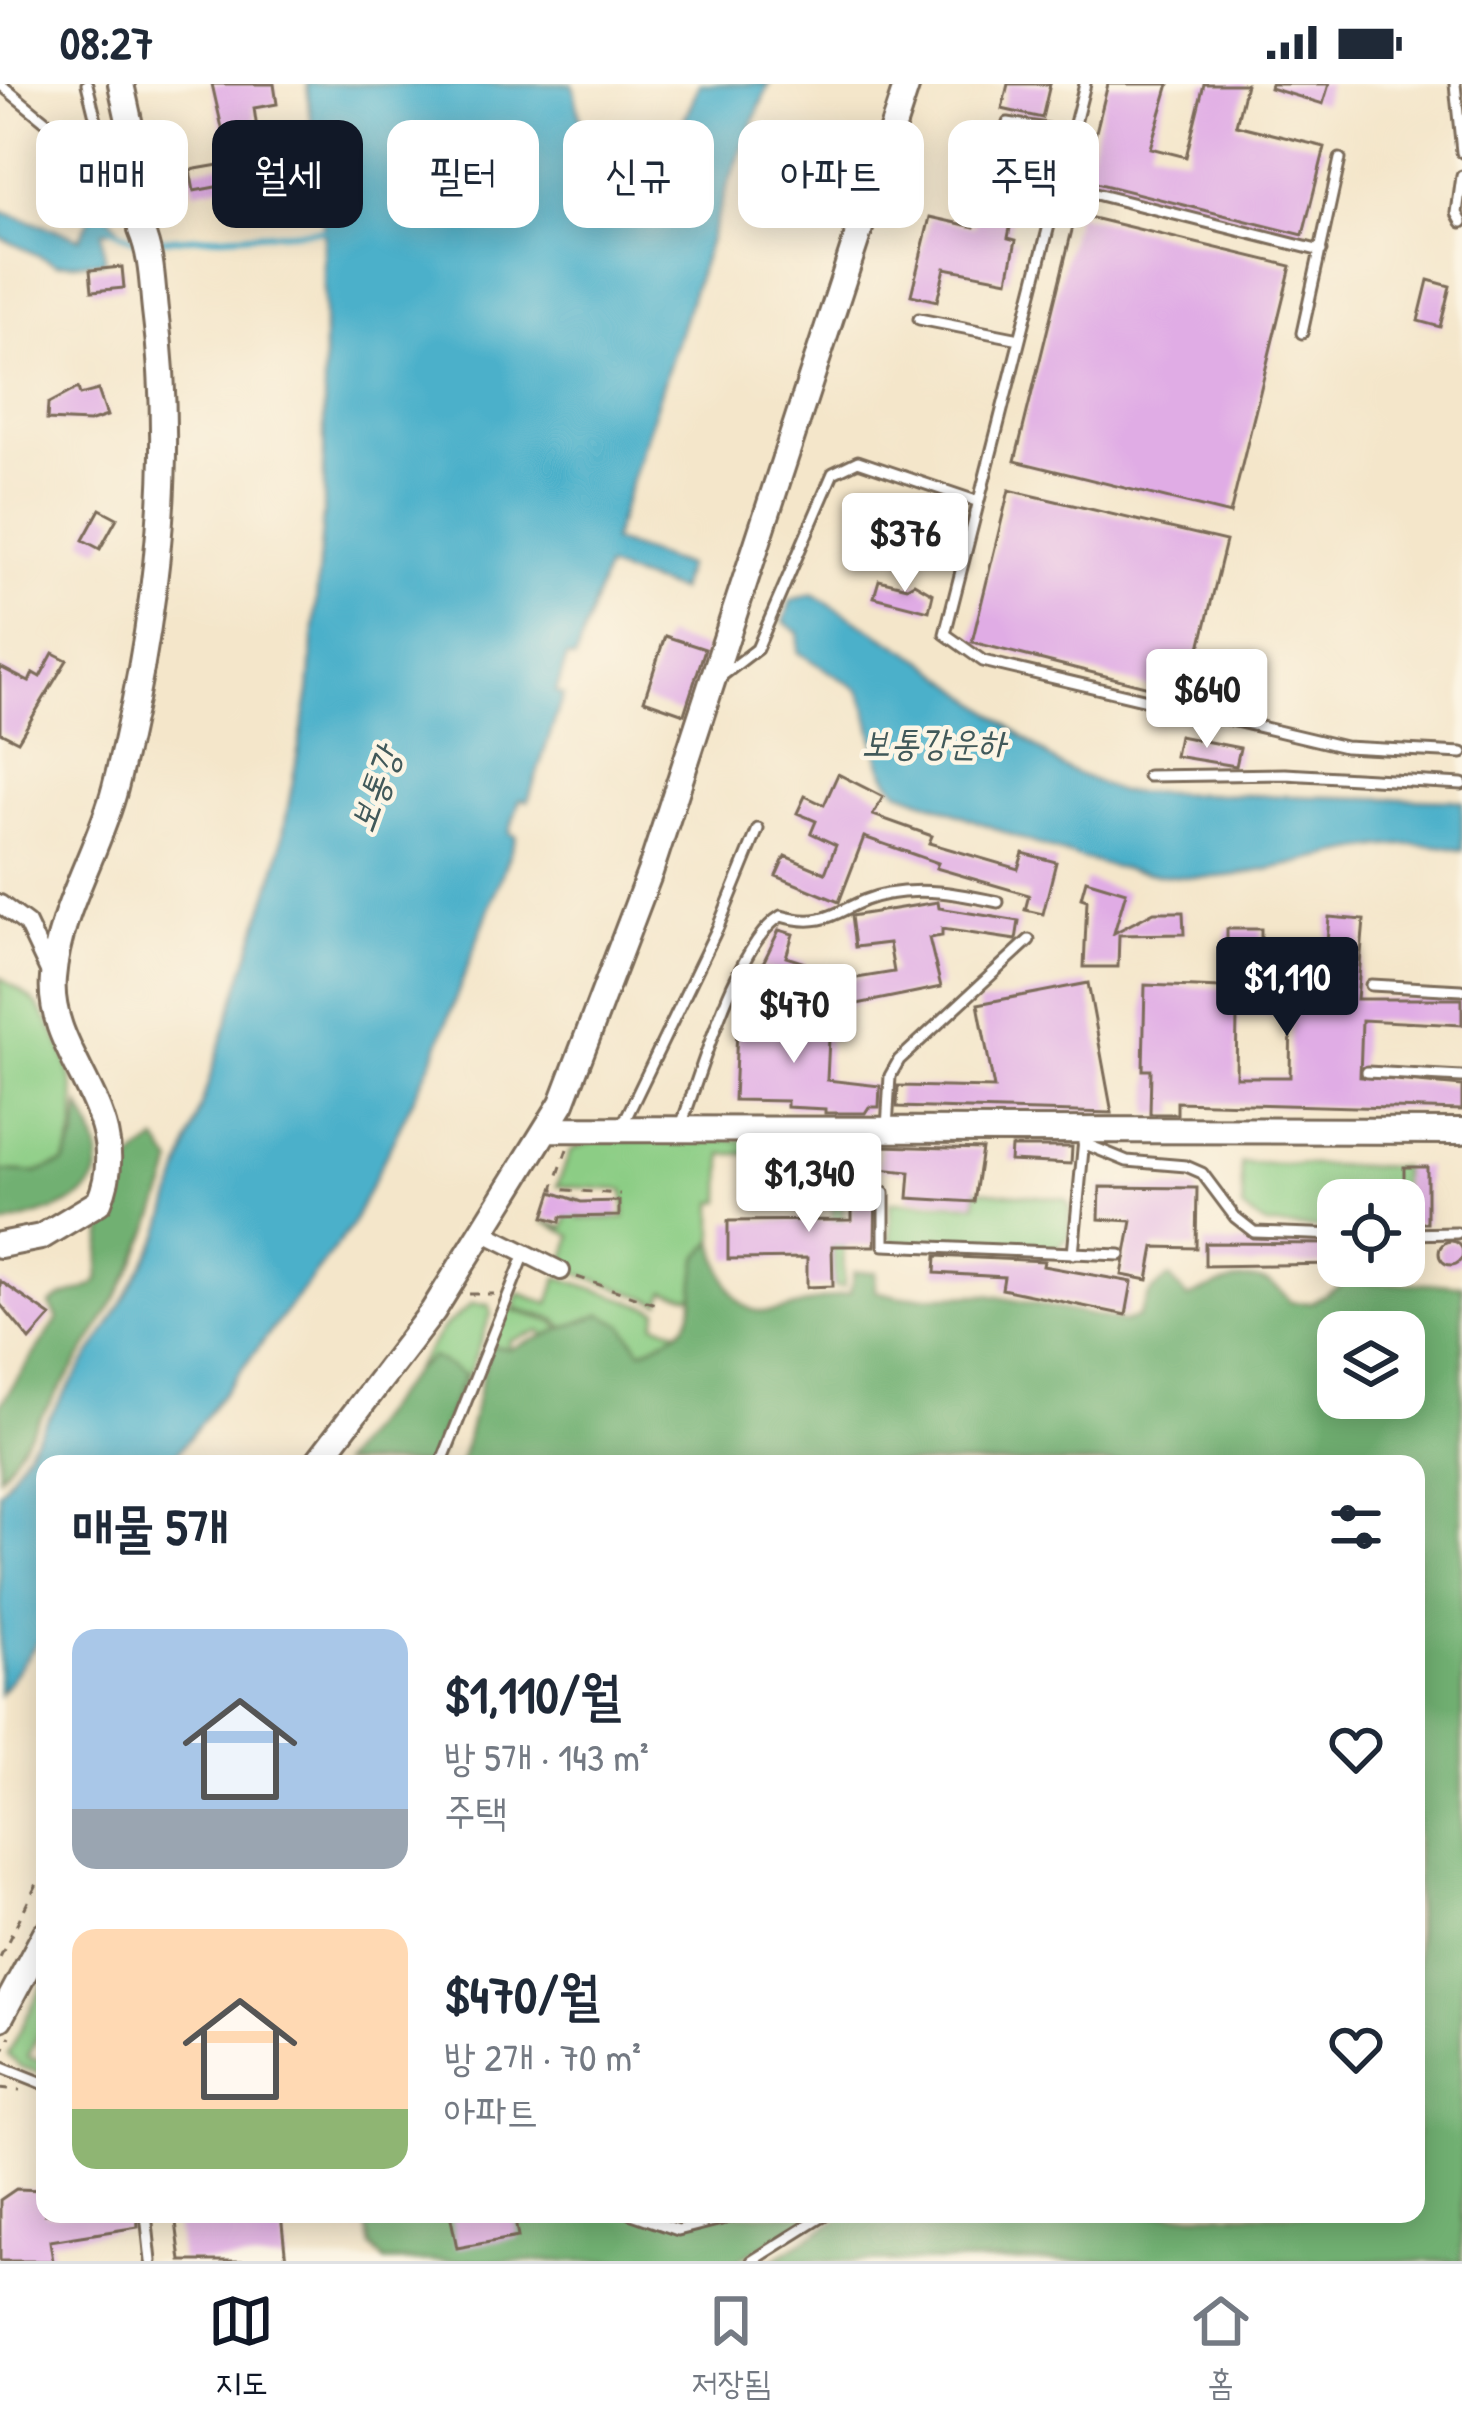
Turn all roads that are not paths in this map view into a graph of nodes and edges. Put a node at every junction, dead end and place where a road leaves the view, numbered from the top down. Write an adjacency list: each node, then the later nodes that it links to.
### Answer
1 (0, 84): 7 (lane)
2 (87, 84): 8 (lane)
3 (122, 84): 17 (street)
4 (907, 84): 23 (street)
5 (1085, 84): 9 (lane)
6 (1455, 84): 10 (lane)
7 (44, 120)
8 (96, 120)
9 (1076, 120)
10 (1462, 152)
11 (1340, 159): 18 (lane)
12 (1462, 176): 14 (lane)
13 (1099, 195): 18 (lane)
14 (1462, 222)
15 (140, 228): 17 (lane)
16 (1049, 228): 21 (lane)
17 (144, 236): 31 (street)
18 (1321, 251): 20 (lane)
19 (919, 320): 21 (lane)
20 (1303, 333)
21 (1020, 339): 22 (lane)
22 (976, 501): 23 (lane); 24 (lane)
23 (710, 686): 39 (street)
24 (1462, 753)
25 (1148, 776): 26 (lane)
26 (1462, 784)
27 (758, 829): 36 (lane)
28 (998, 902): 37 (lane)
29 (0, 904): 31 (street)
30 (1028, 940): 40 (lane)
31 (52, 979): 49 (street)
32 (1371, 985): 33 (lane)
33 (1462, 990)
34 (1367, 1072): 35 (lane)
35 (1462, 1077)
36 (620, 1128): 37 (street); 39 (street)
37 (680, 1128): 38 (street)
38 (764, 1128): 40 (street); 44 (lane)
39 (549, 1129): 45 (street)
40 (887, 1129): 42 (street)
41 (1462, 1131): 42 (street)
42 (1084, 1135): 47 (lane); 50 (lane)
43 (884, 1193): 50 (lane)
44 (763, 1202)
45 (485, 1233): 52 (street); 54 (street)
46 (1457, 1233): 48 (lane)
47 (1317, 1234)
48 (1425, 1234)
49 (0, 1245)
50 (1073, 1254): 51 (lane)
51 (1120, 1255)
52 (524, 1256): 53 (street); 55 (lane)
53 (561, 1271)
54 (323, 1455)
55 (445, 1455)
56 (36, 1955): 57 (street)
57 (3, 2031)
58 (0, 2066): 59 (lane)
59 (36, 2080)
60 (147, 2223): 64 (lane)
61 (658, 2223): 62 (lane)
62 (706, 2223)
63 (813, 2223): 65 (lane)
64 (151, 2261)
65 (752, 2261)

